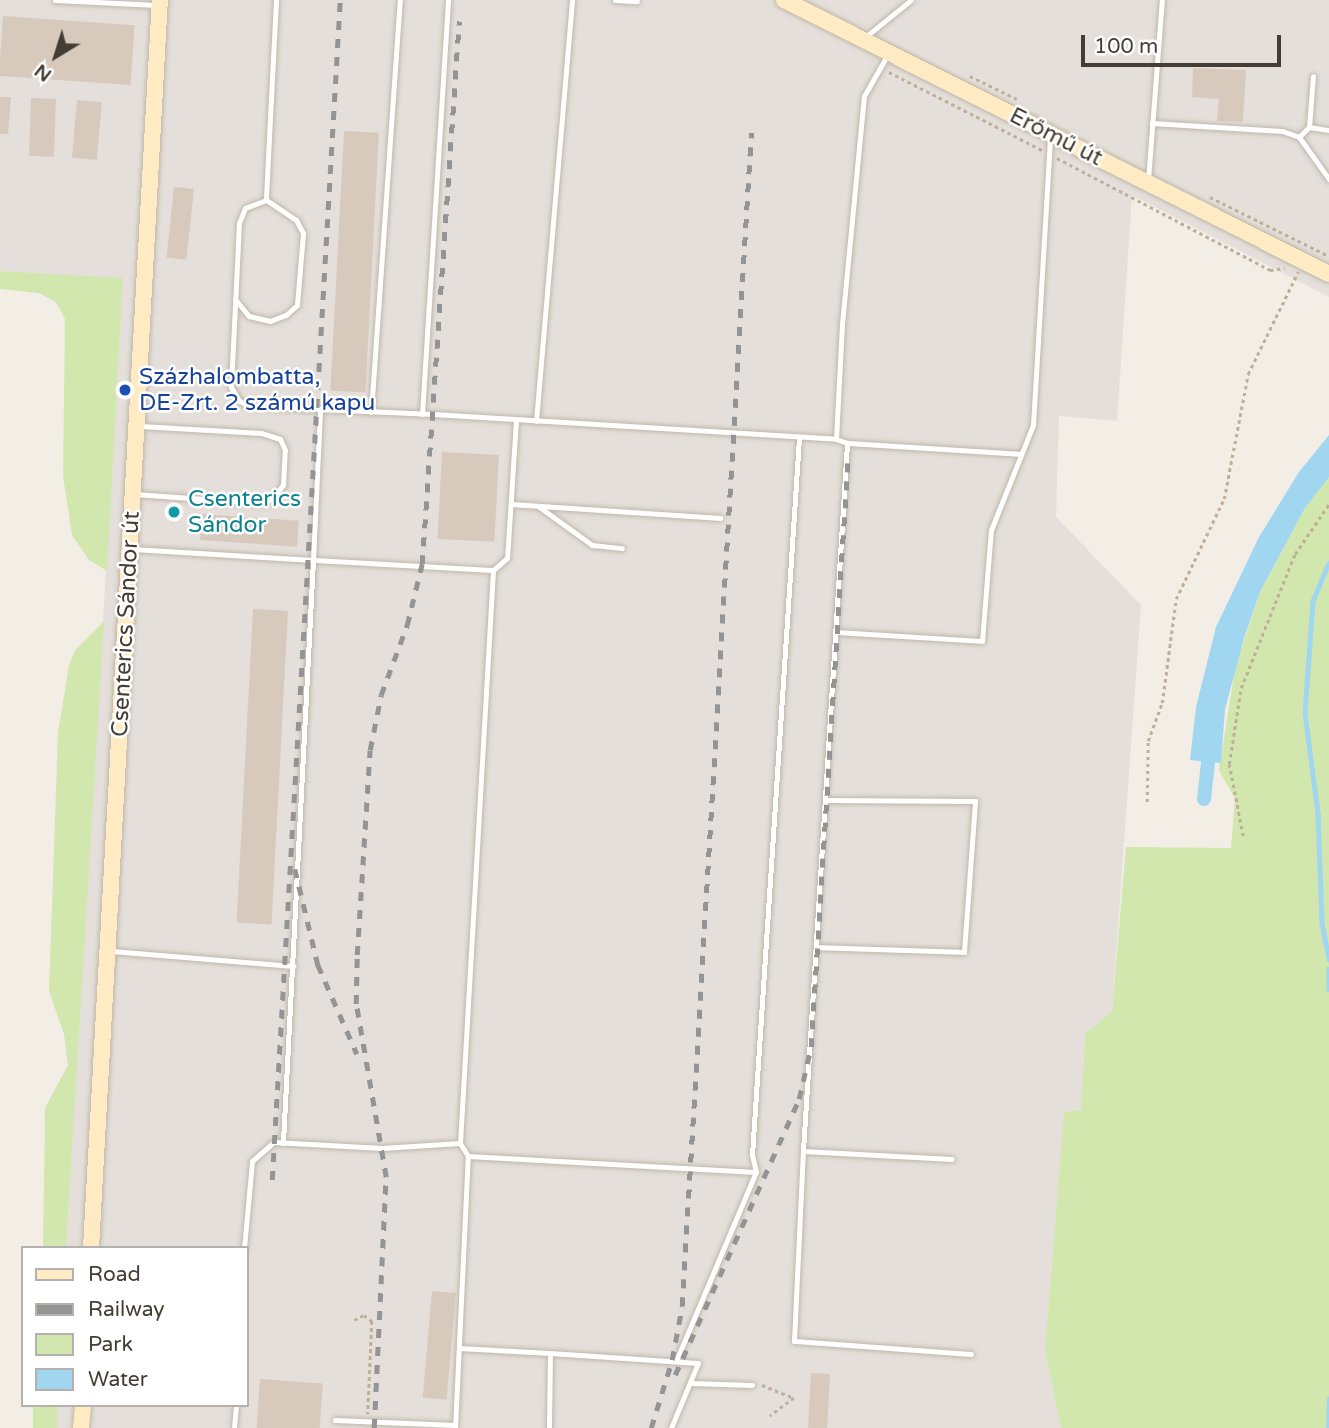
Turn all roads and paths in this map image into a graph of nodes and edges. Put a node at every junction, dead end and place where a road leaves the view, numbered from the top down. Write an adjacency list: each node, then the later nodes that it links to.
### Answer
1 (55, 0): 11 (lane)
2 (276, 0): 24 (lane)
3 (400, 0): 28 (lane)
4 (448, 0): 29 (lane)
5 (572, 0): 31 (lane)
6 (615, 0): 10 (lane)
7 (784, 0): 12 (street, Erőmű út)
8 (911, 0): 12 (lane)
9 (1163, 0): 16 (lane)
10 (637, 1)
11 (159, 3): 32 (street, Csenterics Sándor út)
12 (862, 39): 13 (street, Erőmű út)
13 (889, 53): 14 (lane); 19 (street, Erőmű út)
14 (879, 67): 21 (path); 34 (lane)
15 (1313, 76): 17 (lane)
16 (1152, 123): 20 (lane); 23 (lane)
17 (1309, 127): 18 (lane); 20 (lane)
18 (1329, 130)
19 (1050, 135): 21 (lane); 23 (street, Erőmű út)
20 (1300, 137): 22 (lane)
21 (1049, 154): 36 (lane); 48 (path)
22 (1329, 179)
23 (1148, 183): 25 (street, Erőmű út)
24 (266, 200): 26 (lane); 26 (lane)
25 (1329, 274)
26 (235, 299): 27 (lane)
27 (320, 409): 28 (lane); 44 (lane)
28 (371, 412): 29 (lane)
29 (422, 414): 30 (lane)
30 (516, 420): 31 (lane); 38 (lane)
31 (536, 421): 33 (lane)
32 (137, 426): 37 (street, Csenterics Sándor út); 37 (lane)
33 (799, 437): 34 (lane); 58 (lane)
34 (836, 439): 35 (lane)
35 (847, 443): 36 (lane); 46 (lane)
36 (1020, 454): 46 (lane)
37 (133, 494): 43 (street, Csenterics Sándor út)
38 (511, 504): 40 (lane); 45 (lane)
39 (1329, 505): 49 (path)
40 (538, 506): 41 (lane); 42 (lane)
41 (720, 518)
42 (622, 548)
43 (130, 549): 44 (lane); 51 (street, Csenterics Sándor út)
44 (313, 561): 45 (lane); 52 (lane)
45 (493, 570): 54 (lane)
46 (835, 632): 47 (lane)
47 (826, 800): 50 (lane); 50 (lane)
48 (1147, 802)
49 (1243, 836)
50 (816, 947): 55 (lane)
51 (107, 951): 52 (lane); 59 (street, Csenterics Sándor út)
52 (293, 966): 53 (lane)
53 (283, 1143): 54 (lane); 60 (lane)
54 (460, 1143): 56 (lane)
55 (803, 1151): 57 (lane); 64 (lane)
56 (468, 1156): 58 (lane); 62 (lane)
57 (951, 1160)
58 (756, 1172): 65 (lane)
59 (91, 1246)
60 (244, 1246)
61 (354, 1320): 72 (path)
62 (459, 1348): 63 (lane); 73 (lane)
63 (550, 1353): 65 (lane); 76 (lane)
64 (971, 1354)
65 (676, 1361): 66 (lane)
66 (690, 1383): 67 (lane); 77 (lane)
67 (752, 1385): 70 (path)
68 (83, 1407): 74 (street)
69 (236, 1407): 75 (lane)
70 (770, 1416)
71 (335, 1420): 72 (lane)
72 (368, 1422): 73 (lane)
73 (455, 1427)
74 (82, 1428)
75 (234, 1428)
76 (549, 1428)
77 (671, 1428)

